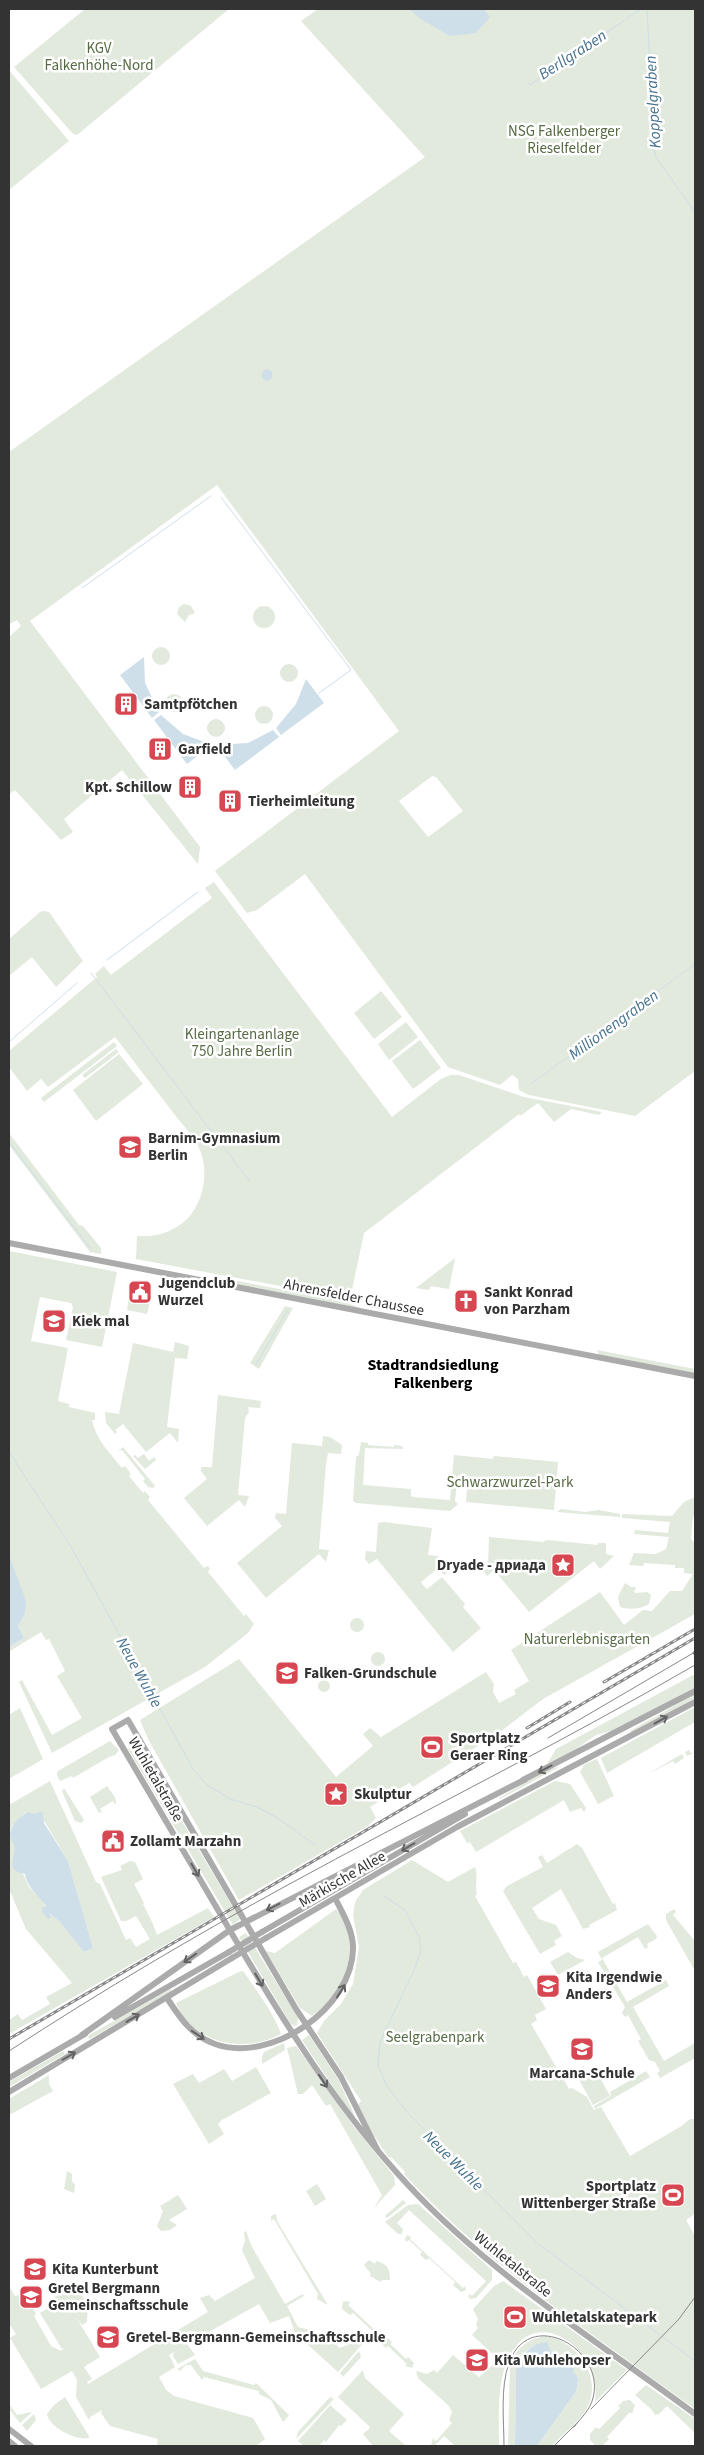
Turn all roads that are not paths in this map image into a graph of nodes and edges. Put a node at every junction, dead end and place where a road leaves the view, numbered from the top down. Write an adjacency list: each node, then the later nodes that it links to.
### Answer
1 (9, 1243): 2 (main road, Ahrensfelder Chaussee)
2 (695, 1376)
3 (695, 1691): 5 (main road, Märkische Allee, one-way to 5)
4 (695, 1702): 6 (main road, Märkische Allee, one-way to 4)
5 (526, 1778): 7 (main road, one-way to 7); 9 (main road, Märkische Allee, one-way to 9)
6 (336, 1901): 9 (main road, Märkische Allee); 12 (main road, one-way to 6)
7 (245, 1922): 8 (main road); 8 (main road, Wuhletalstraße, one-way to 8); 12 (main road, Wuhletalstraße)
8 (230, 1930): 13 (main road, Wuhletalstraße, one-way to 13); 14 (main road, one-way to 14)
9 (264, 1935): 10 (main road, Märkische Allee, bridge)
10 (231, 1955): 11 (main road, Märkische Allee); 14 (main road, Märkische Allee)
11 (167, 1998): 13 (main road, one-way to 13); 16 (main road, Märkische Allee, one-way to 11)
12 (306, 2024): 13 (main road); 17 (main road, Wuhletalstraße)
13 (291, 2033): 17 (main road, Wuhletalstraße, one-way to 17)
14 (82, 2036): 15 (main road, Märkische Allee)
15 (9, 2078)
16 (9, 2092)
17 (378, 2151): 18 (main road, Wuhletalstraße)
18 (695, 2414)
19 (9, 2429): 22 (main road)
20 (9, 2441): 21 (main road)
21 (15, 2446)
22 (31, 2446)

